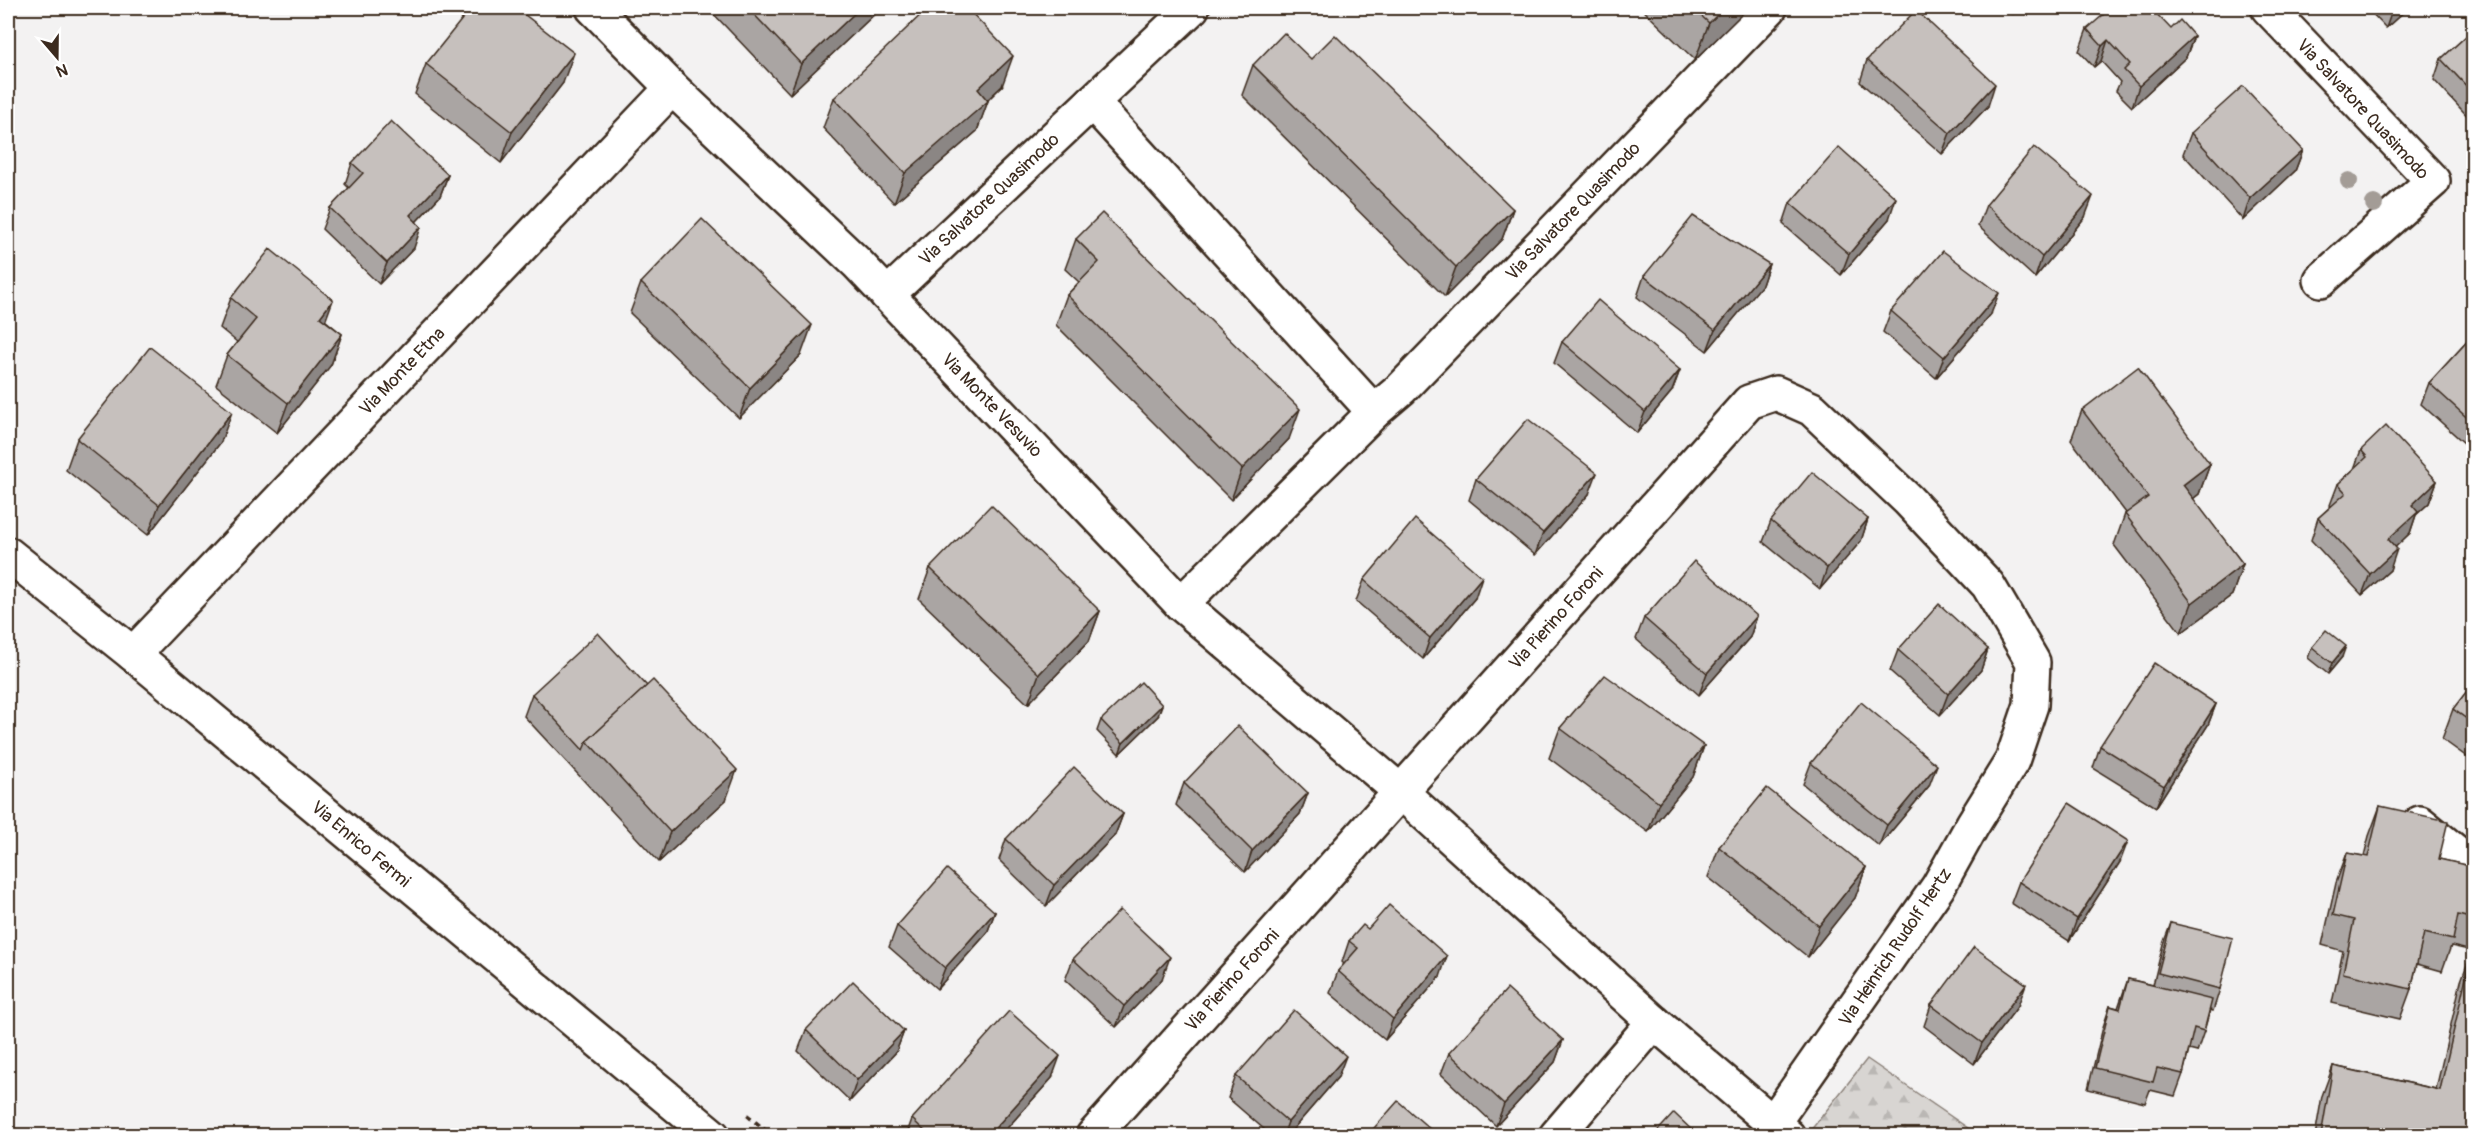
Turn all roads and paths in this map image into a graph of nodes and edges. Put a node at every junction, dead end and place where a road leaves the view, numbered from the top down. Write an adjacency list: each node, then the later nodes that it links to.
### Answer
1 (593, 8): 5 (street, Via Monte Vesuvio)
2 (1192, 8): 6 (street, Via Salvatore Quasimodo)
3 (1770, 8): 9 (street, Via Salvatore Quasimodo)
4 (2268, 8): 7 (street, Via Salvatore Quasimodo)
5 (672, 88): 8 (street, Via Monte Vesuvio); 12 (street, Via Monte Etna)
6 (1092, 102): 8 (street, Via Salvatore Quasimodo); 9 (street)
7 (2321, 280)
8 (886, 295): 11 (street, Via Monte Vesuvio)
9 (1374, 412): 11 (street, Via Salvatore Quasimodo)
10 (8, 554): 12 (street, Via Enrico Fermi)
11 (1181, 604): 14 (street, Via Monte Vesuvio)
12 (133, 654): 19 (street, Via Enrico Fermi)
13 (2033, 662): 14 (street, Via Pierino Foroni); 18 (street, Via Heinrich Rudolf Hertz)
14 (1401, 792): 17 (street, Via Heinrich Rudolf Hertz); 20 (street, Via Pierino Foroni)
15 (2420, 823): 16 (street)
16 (2474, 867)
17 (1654, 1022): 18 (street, Via Heinrich Rudolf Hertz); 21 (street)
18 (1780, 1129)
19 (713, 1136)
20 (1093, 1136)
21 (1556, 1136)

